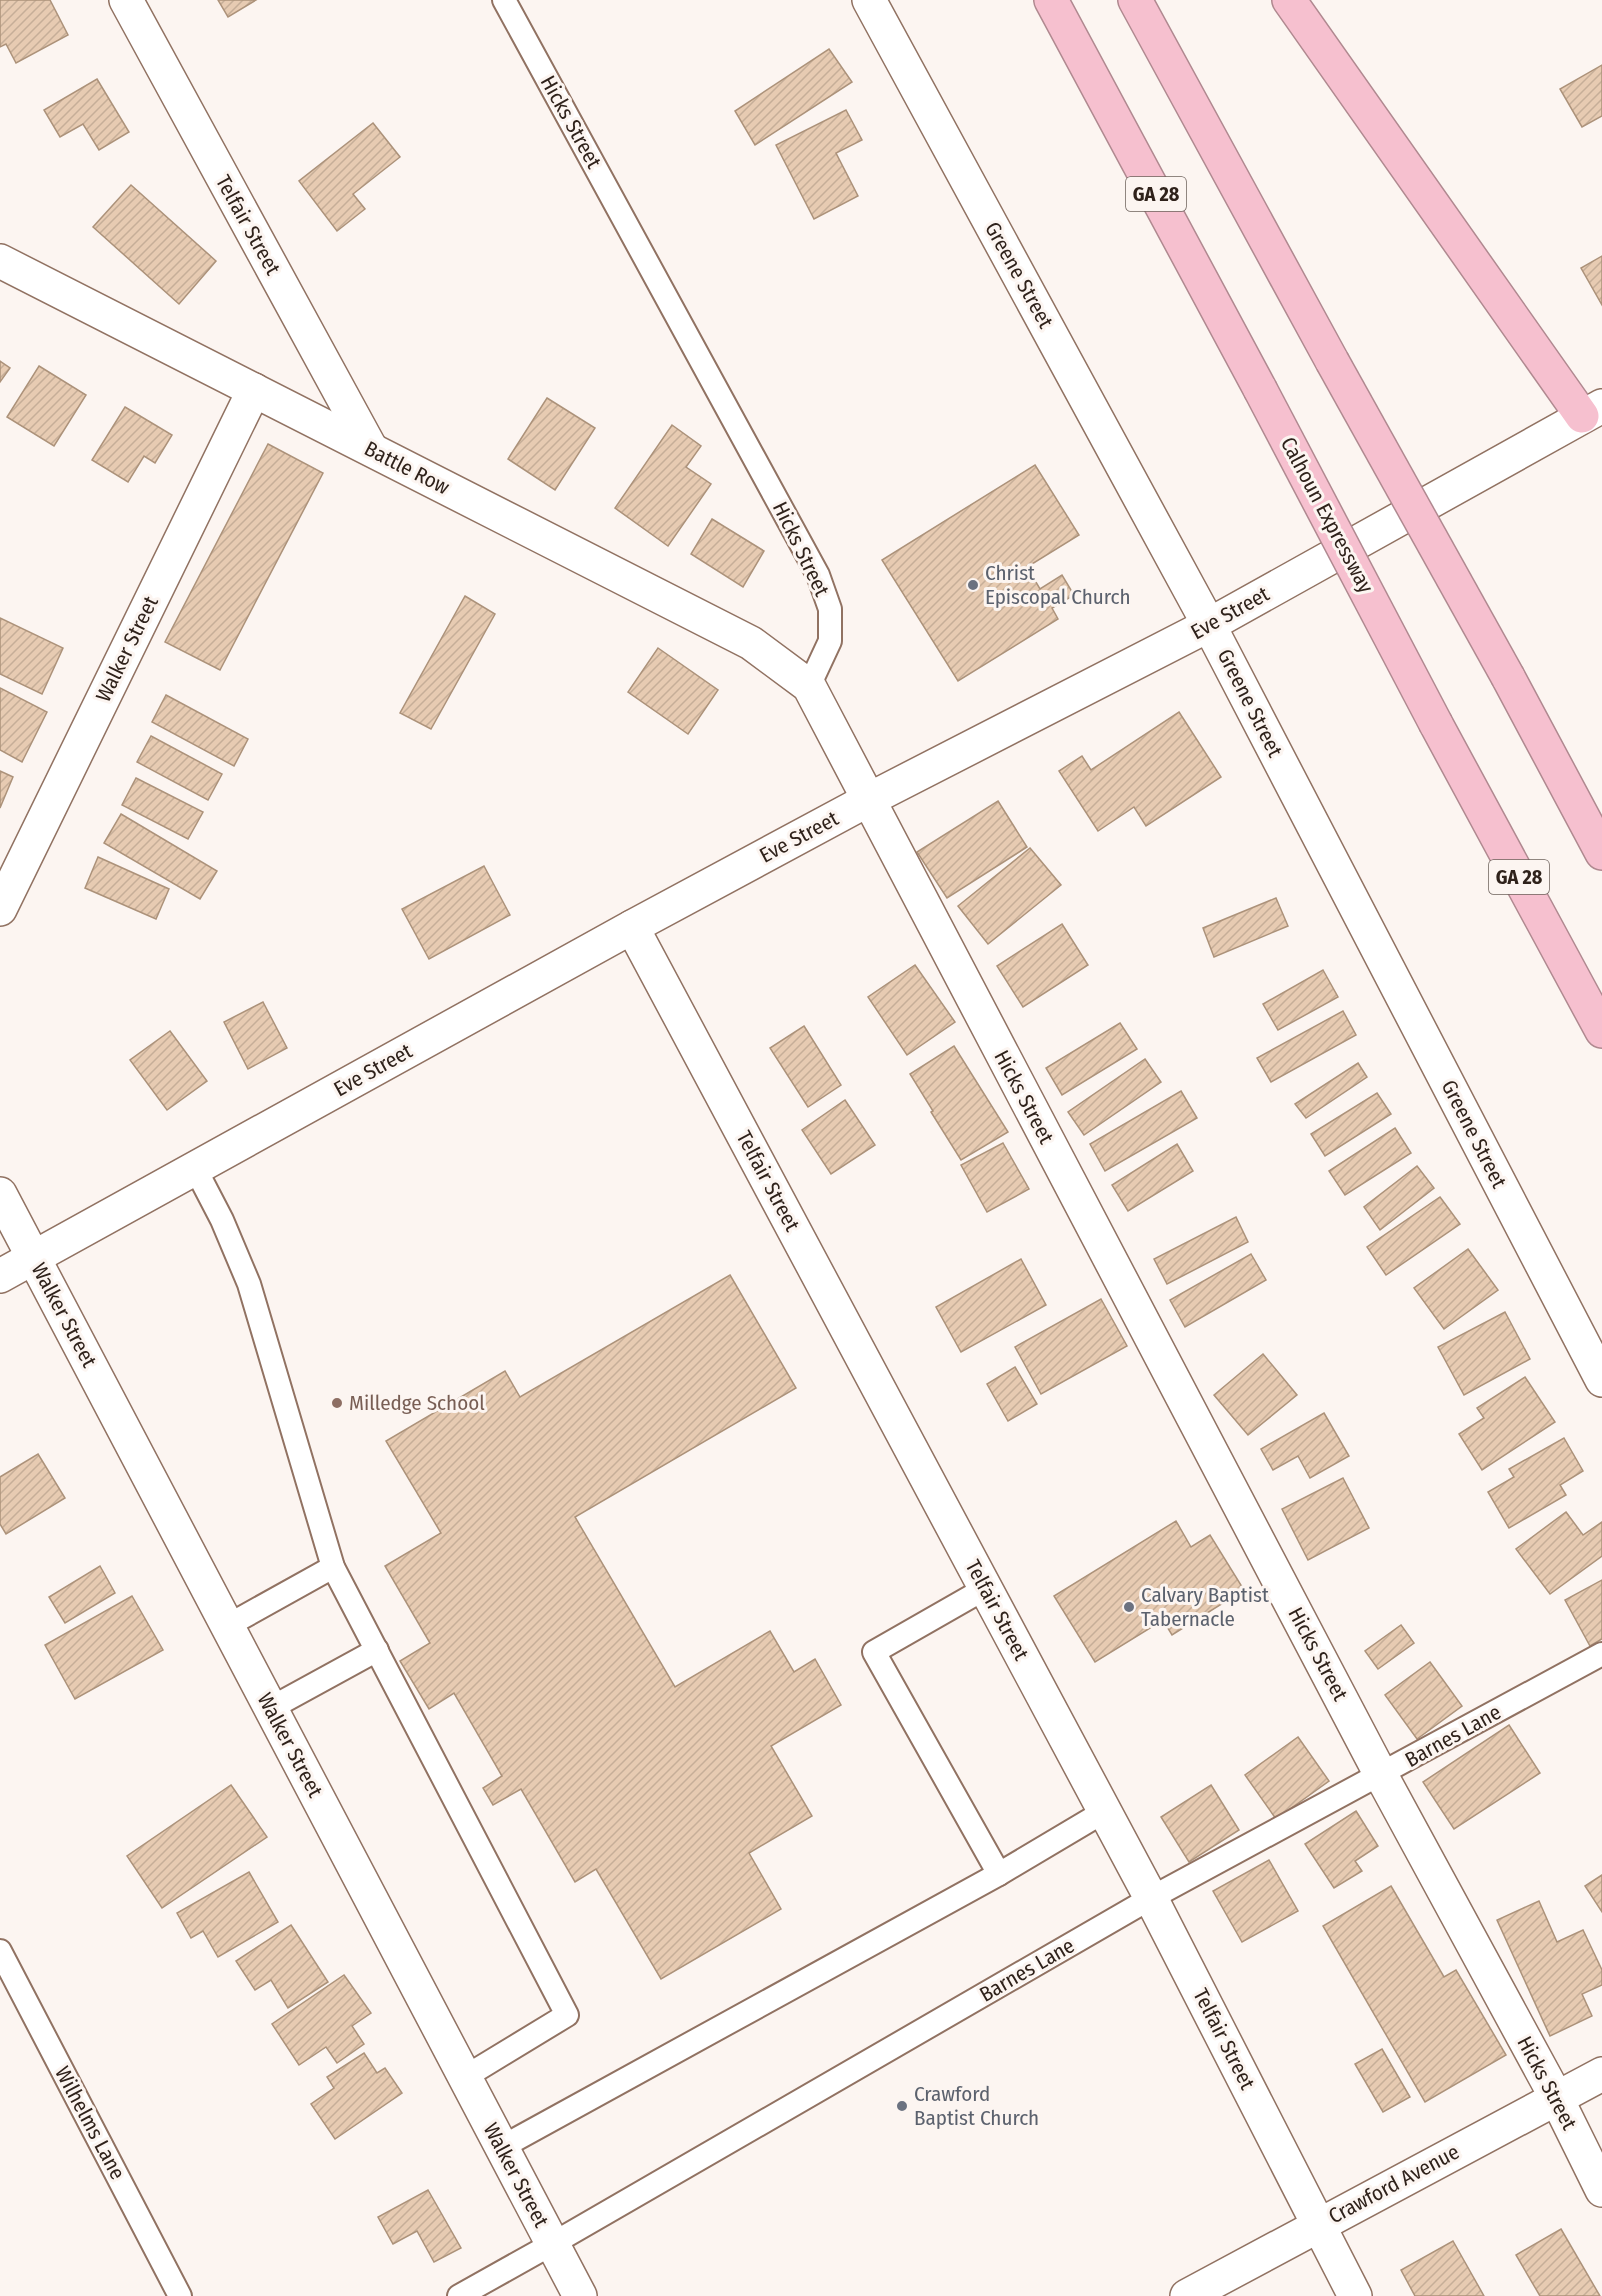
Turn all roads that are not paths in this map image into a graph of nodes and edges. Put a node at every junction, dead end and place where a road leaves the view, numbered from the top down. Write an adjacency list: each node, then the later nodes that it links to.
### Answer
1 (126, 0): 10 (street, Telfair Street)
2 (504, 0): 12 (lane, Hicks Street)
3 (869, 0): 11 (street, Greene Street)
4 (1051, 0): 17 (highway, Calhoun Expressway / GA 28, bridge)
5 (1135, 0): 14 (highway, bridge)
6 (1289, 0): 9 (highway)
7 (0, 261): 8 (street, Battle Row)
8 (254, 390): 10 (street, Battle Row); 15 (street, Walker Street)
9 (1592, 411): 11 (street, Eve Street)
10 (370, 450): 12 (street, Battle Row)
11 (1209, 625): 13 (street, Eve Street); 22 (street, Greene Street)
12 (809, 686): 13 (street, Hicks Street)
13 (868, 800): 16 (street, Eve Street); 29 (street, Hicks Street)
14 (1602, 853)
15 (0, 909)
16 (632, 927): 18 (street, Eve Street); 24 (street, Telfair Street)
17 (1602, 1031)
18 (195, 1168): 20 (street, Eve Street); 23 (lane)
19 (0, 1194): 20 (street, Walker Street)
20 (34, 1257): 21 (street, Eve Street); 25 (street, Walker Street)
21 (0, 1276)
22 (1602, 1380)
23 (333, 1567): 25 (lane); 26 (lane)
24 (986, 1588): 30 (street, Telfair Street); 31 (lane)
25 (227, 1626): 28 (street, Walker Street)
26 (377, 1650): 28 (lane); 35 (lane)
27 (1602, 1654): 29 (lane, Barnes Lane)
28 (271, 1708): 35 (street, Walker Street)
29 (1382, 1775): 32 (lane, Barnes Lane); 36 (street, Hicks Street)
30 (1105, 1811): 31 (lane); 32 (street, Telfair Street)
31 (999, 1874): 37 (lane)
32 (1151, 1898): 39 (street, Telfair Street); 40 (lane, Barnes Lane)
33 (0, 1951): 41 (lane, Wilhelms Lane)
34 (1602, 2074): 36 (street, Crawford Avenue)
35 (465, 2077): 37 (street, Walker Street)
36 (1556, 2097): 38 (street, Hicks Street); 39 (street, Crawford Avenue)
37 (502, 2147): 40 (street, Walker Street)
38 (1602, 2190)
39 (1320, 2224): 44 (street, Crawford Avenue); 45 (street, Telfair Street)
40 (552, 2244): 42 (lane, Barnes Lane); 43 (street, Walker Street)
41 (180, 2296)
42 (459, 2296)
43 (580, 2296)
44 (1187, 2296)
45 (1355, 2296)

